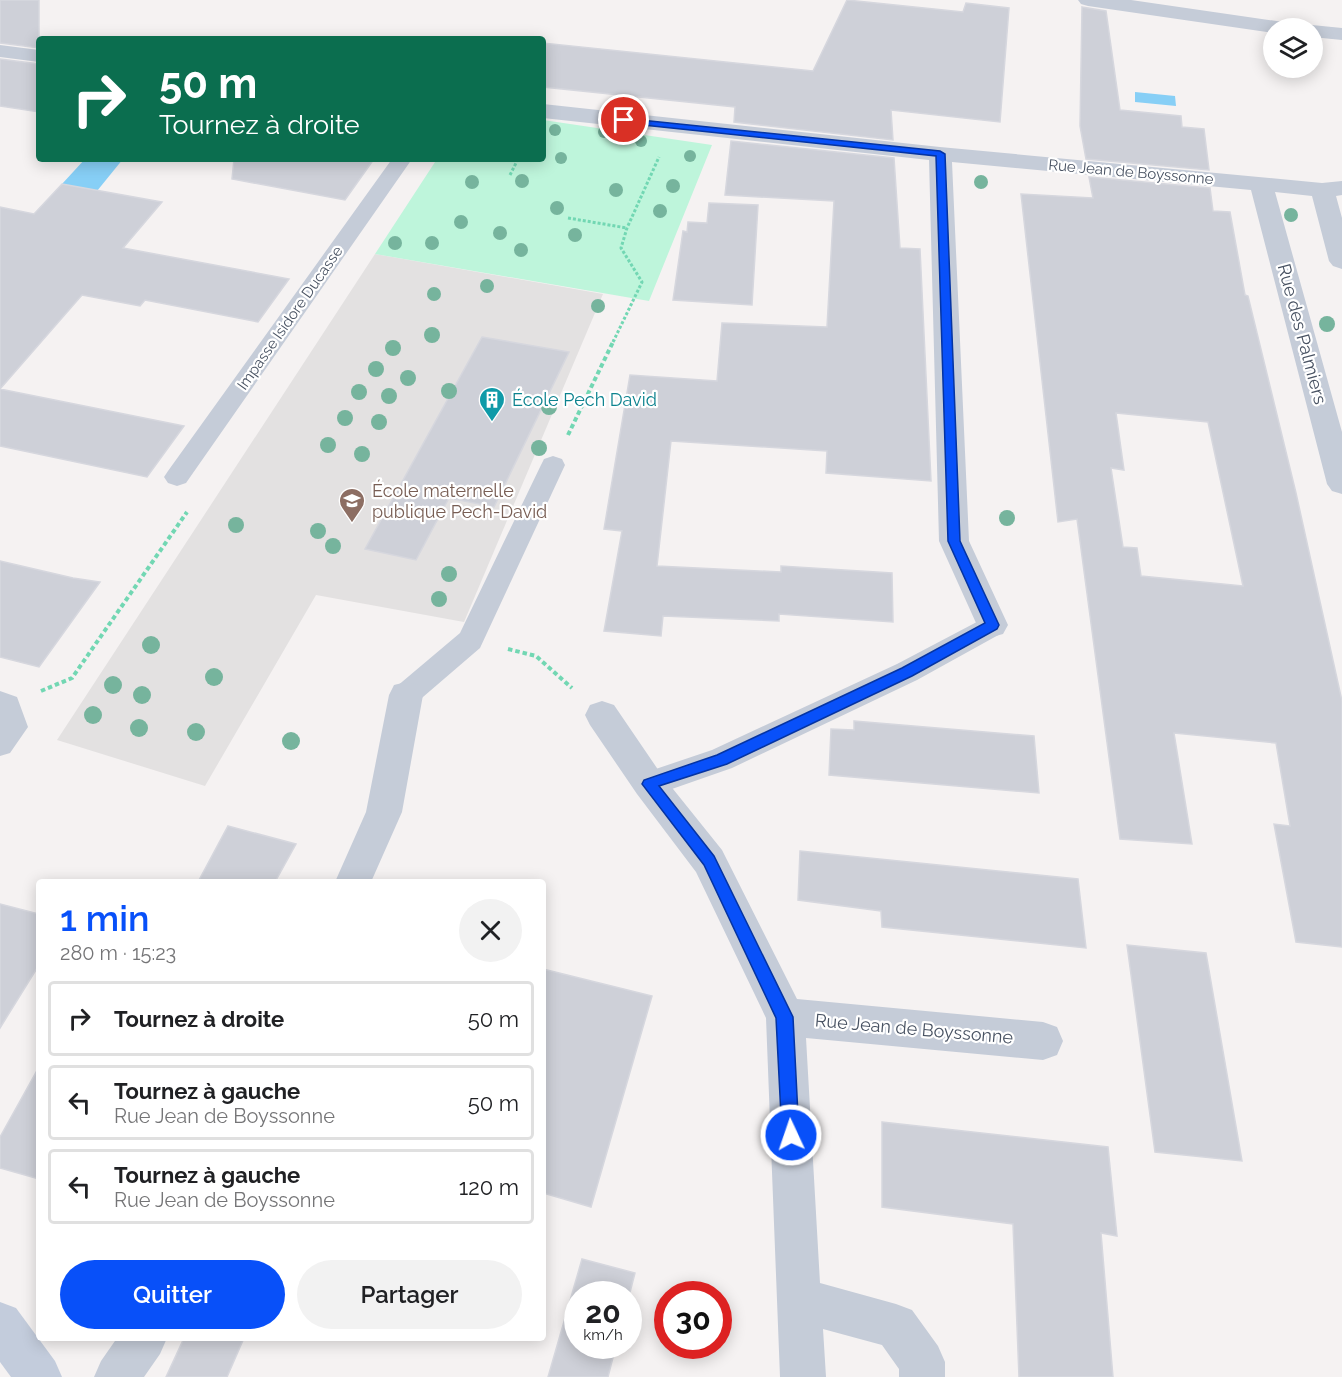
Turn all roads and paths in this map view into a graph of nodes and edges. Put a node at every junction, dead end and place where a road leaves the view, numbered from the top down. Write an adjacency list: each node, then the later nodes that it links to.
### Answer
1 (1088, 0): 2 (street)
2 (1263, 25)
3 (1323, 32): 4 (street)
4 (1342, 34)
5 (0, 51): 6 (street)
6 (36, 56)
7 (546, 111): 8 (street, Rue Jean de Boyssonne)
8 (673, 125): 9 (street, Rue Jean de Boyssonne); 16 (path)
9 (940, 154): 13 (street, Rue Jean de Boyssonne); 21 (street)
10 (400, 162): 19 (lane, Impasse Isidore Ducasse)
11 (516, 162): 12 (path)
12 (510, 175)
13 (1261, 184): 14 (street, Rue Jean de Boyssonne); 20 (street, Rue des Palmiers)
14 (1332, 189): 17 (street)
15 (568, 218): 16 (path)
16 (627, 228): 18 (path)
17 (1342, 261)
18 (553, 465): 23 (lane)
19 (177, 477): 24 (path)
20 (1342, 483)
21 (992, 625): 27 (lane)
22 (536, 656): 25 (path)
23 (406, 695): 28 (street)
24 (4, 704): 26 (lane)
25 (602, 715): 27 (street)
26 (0, 744)
27 (649, 784): 29 (street)
28 (353, 879)
29 (784, 1017): 30 (street, Rue Jean de Boyssonne); 31 (street)
30 (1042, 1041)
31 (799, 1300): 36 (street); 37 (street)
32 (0, 1324): 34 (street)
33 (142, 1341): 35 (street)
34 (39, 1377)
35 (117, 1377)
36 (803, 1377)
37 (922, 1377)

